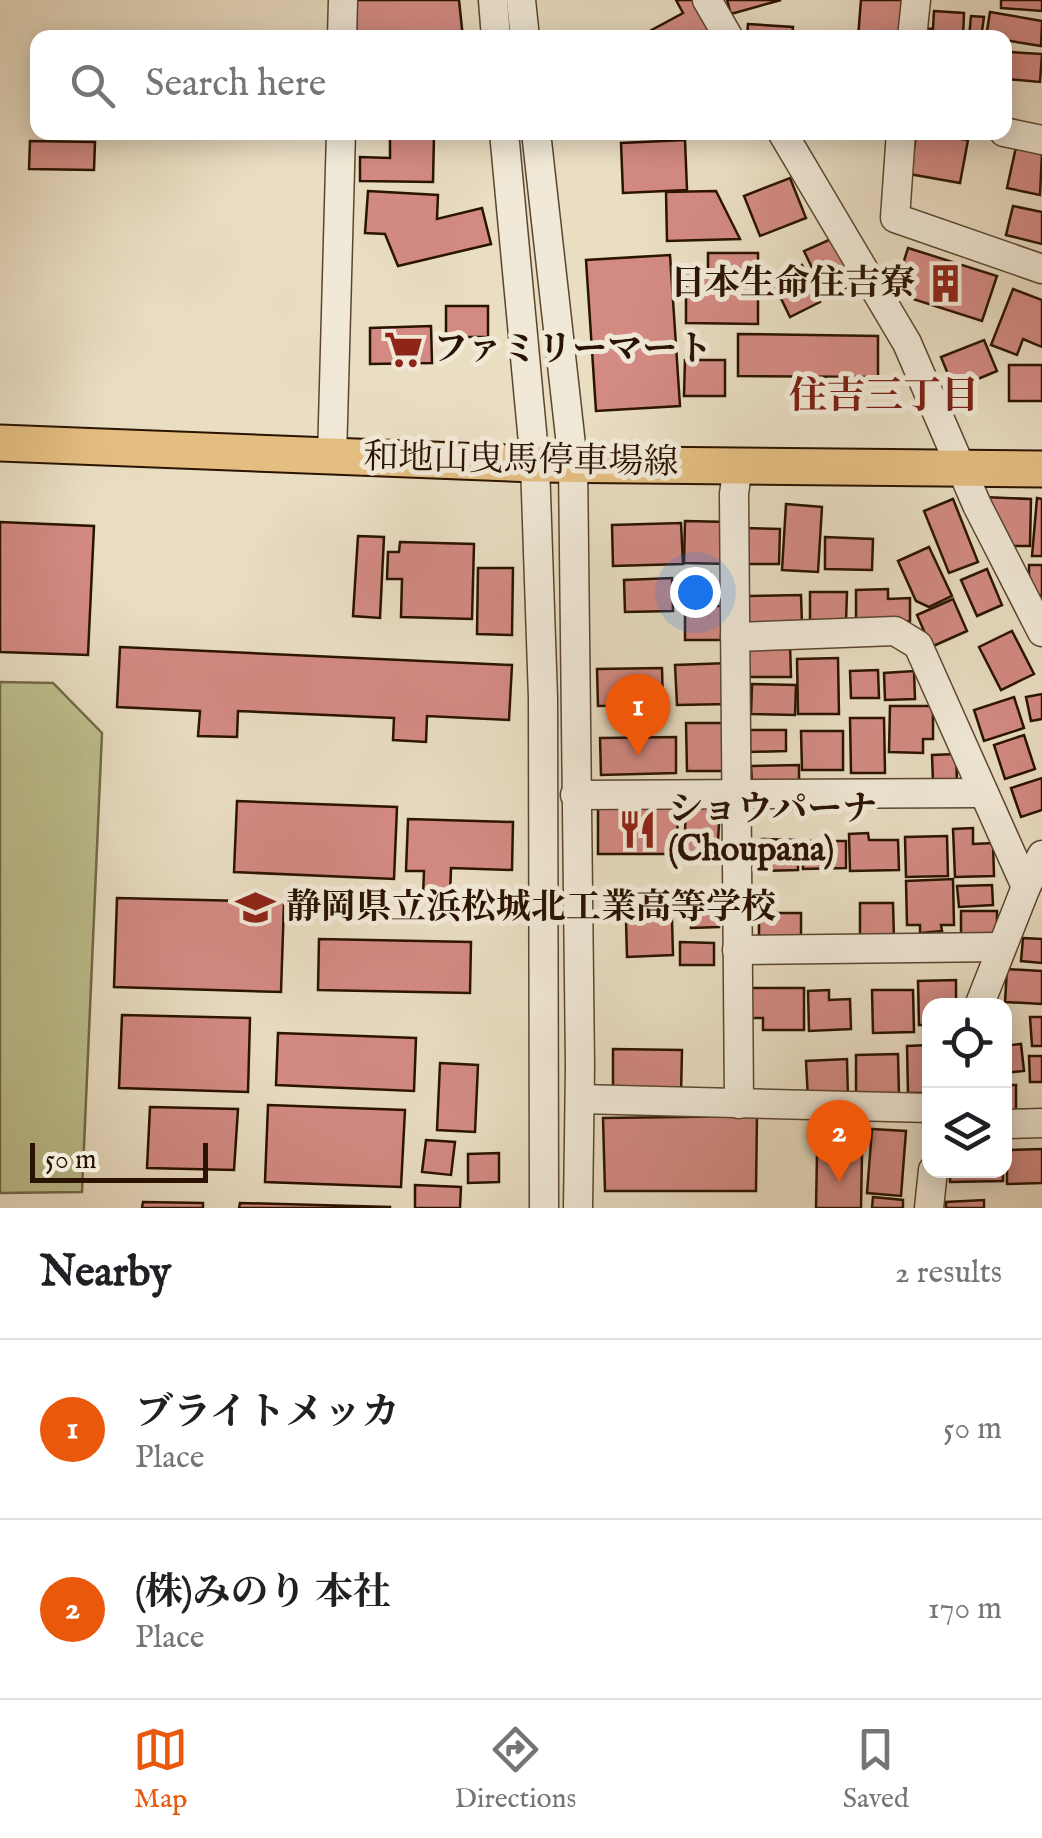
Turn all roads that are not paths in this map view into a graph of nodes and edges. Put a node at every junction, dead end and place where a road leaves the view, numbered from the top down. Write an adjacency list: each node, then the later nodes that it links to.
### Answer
1 (343, 0): 6 (street)
2 (493, 0): 7 (street)
3 (521, 0): 8 (street)
4 (707, 0): 9 (street)
5 (916, 0): 10 (street)
6 (342, 30)
7 (495, 30)
8 (524, 30)
9 (724, 30)
10 (913, 30)
11 (1012, 134): 17 (street)
12 (341, 140): 20 (street)
13 (505, 140): 22 (street)
14 (537, 140): 21 (street)
15 (787, 140): 24 (street)
16 (900, 140): 18 (street)
17 (1042, 140)
18 (1042, 270)
19 (0, 443): 20 (main road, 和地山曳馬停車場線)
20 (332, 458): 22 (main road, 和地山曳馬停車場線)
21 (573, 463): 22 (main road, 和地山曳馬停車場線); 23 (main road, 和地山曳馬停車場線); 30 (street)
22 (536, 464): 42 (street)
23 (738, 464): 24 (main road, 和地山曳馬停車場線); 27 (street)
24 (963, 468): 25 (main road, 和地山曳馬停車場線); 26 (street)
25 (1042, 470)
26 (1042, 632)
27 (735, 636): 28 (street); 29 (street)
28 (982, 793): 29 (street); 32 (street)
29 (736, 794): 30 (street); 34 (street)
30 (575, 795): 36 (street)
31 (1042, 855): 32 (street)
32 (1026, 886): 33 (street)
33 (1001, 947): 34 (street); 35 (street)
34 (738, 950): 37 (street)
35 (981, 998)
36 (580, 1100): 37 (street); 43 (street)
37 (739, 1104): 38 (street)
38 (922, 1108)
39 (1042, 1123): 40 (street)
40 (1012, 1124)
41 (932, 1178): 44 (street)
42 (544, 1208)
43 (578, 1208)
44 (928, 1208)

